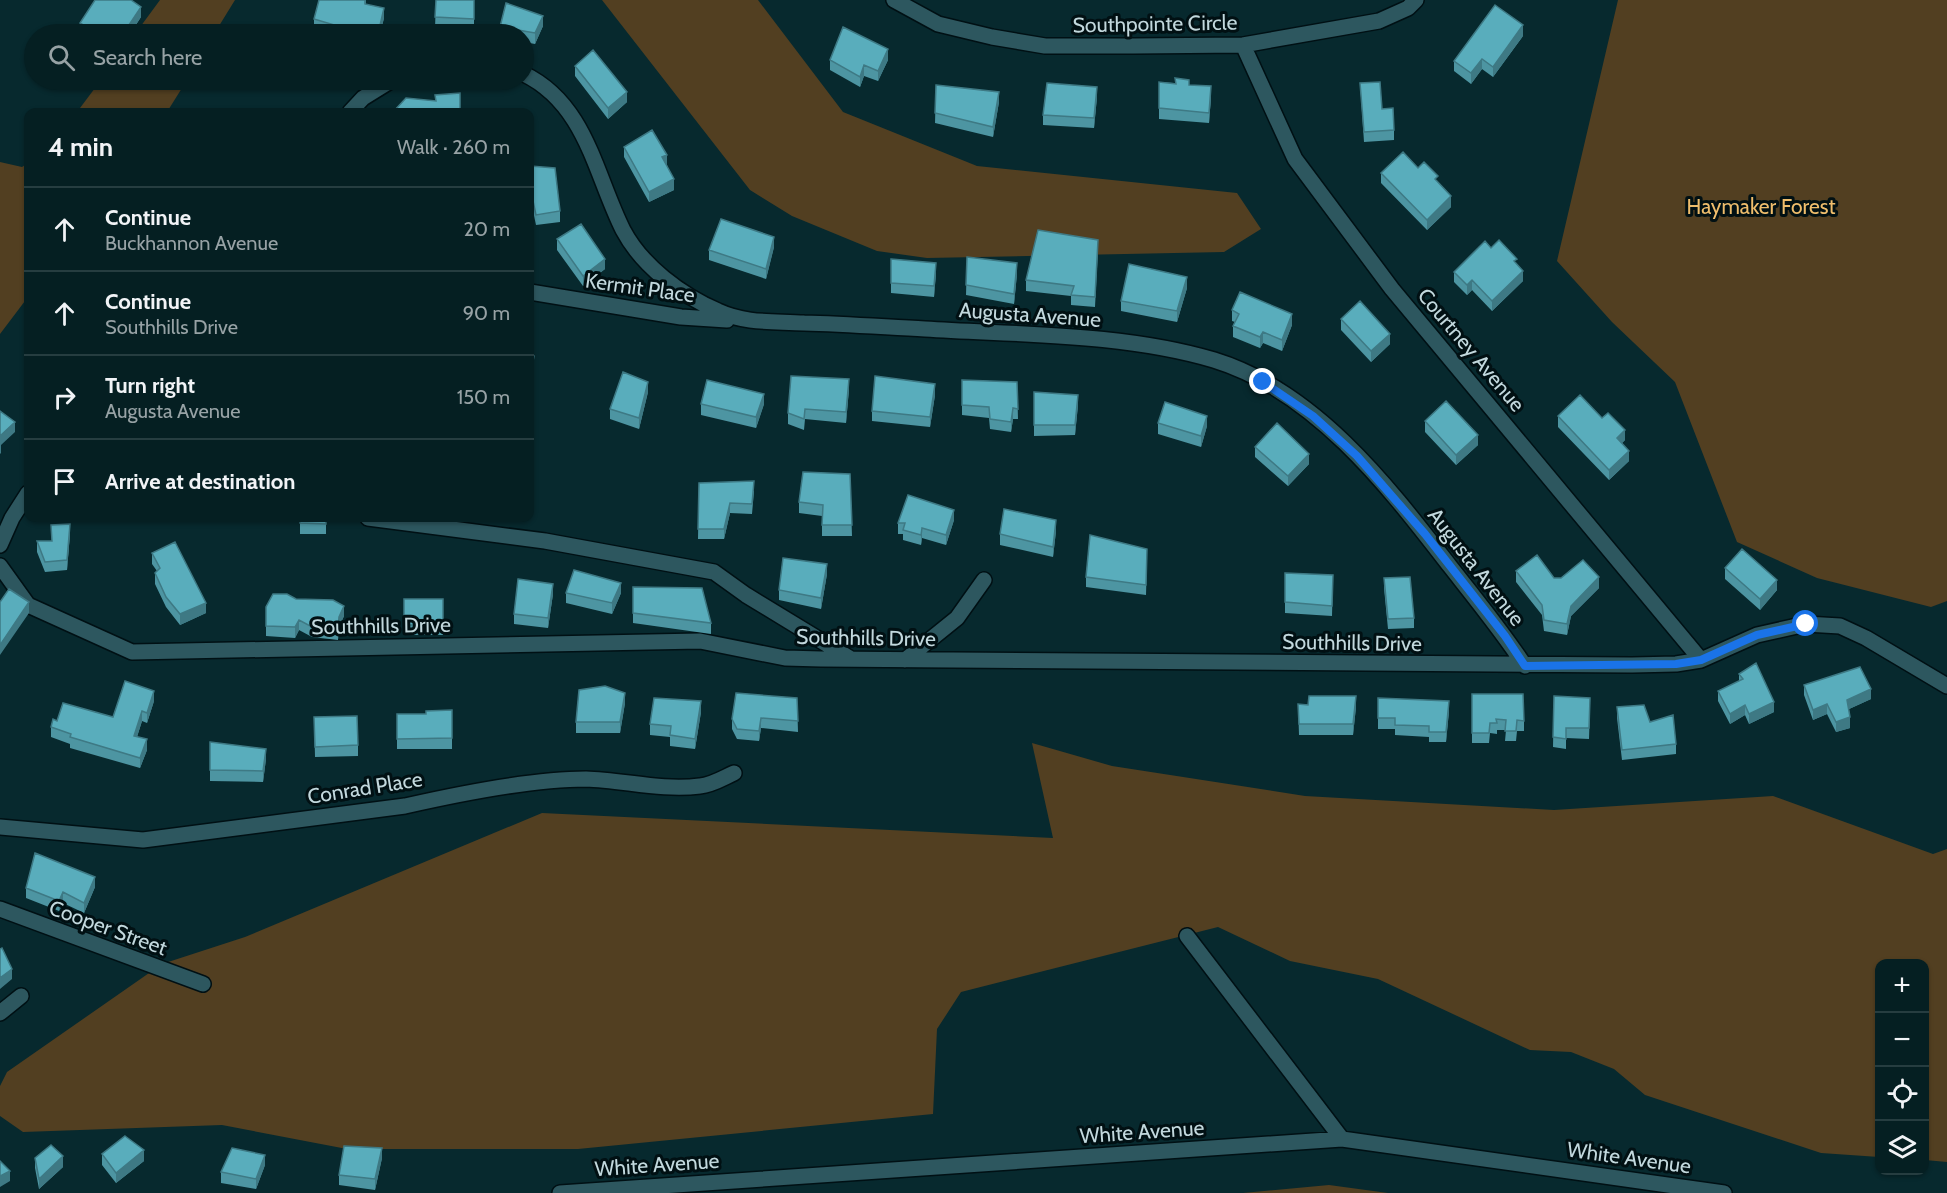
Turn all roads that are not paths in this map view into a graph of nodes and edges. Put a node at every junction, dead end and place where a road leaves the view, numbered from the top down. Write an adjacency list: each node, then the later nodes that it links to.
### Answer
1 (894, 0): 3 (street, Southpointe Circle)
2 (1416, 0): 3 (street, Southpointe Circle)
3 (1243, 45): 16 (street, Courtney Avenue)
4 (534, 81): 8 (street, Augusta Avenue)
5 (376, 90): 6 (street)
6 (354, 108)
7 (534, 293): 8 (street, Kermit Place)
8 (745, 321): 17 (street, Augusta Avenue)
9 (24, 499): 11 (street)
10 (399, 522): 14 (street)
11 (0, 545)
12 (0, 566): 14 (street, Southhills Drive)
13 (984, 580): 15 (street)
14 (851, 659): 15 (street, Southhills Drive)
15 (905, 660): 17 (street, Southhills Drive)
16 (1701, 660): 17 (street, Southhills Drive); 18 (street, Southhills Drive)
17 (1525, 666)
18 (1947, 686)
19 (734, 773): 20 (street, Conrad Place)
20 (0, 827)
21 (0, 909): 23 (street, Cooper Street)
22 (1187, 936): 26 (street)
23 (203, 984)
24 (21, 996): 25 (street)
25 (0, 1013)
26 (1342, 1139): 27 (street, White Avenue); 28 (street, White Avenue)
27 (560, 1193)
28 (1724, 1193)

